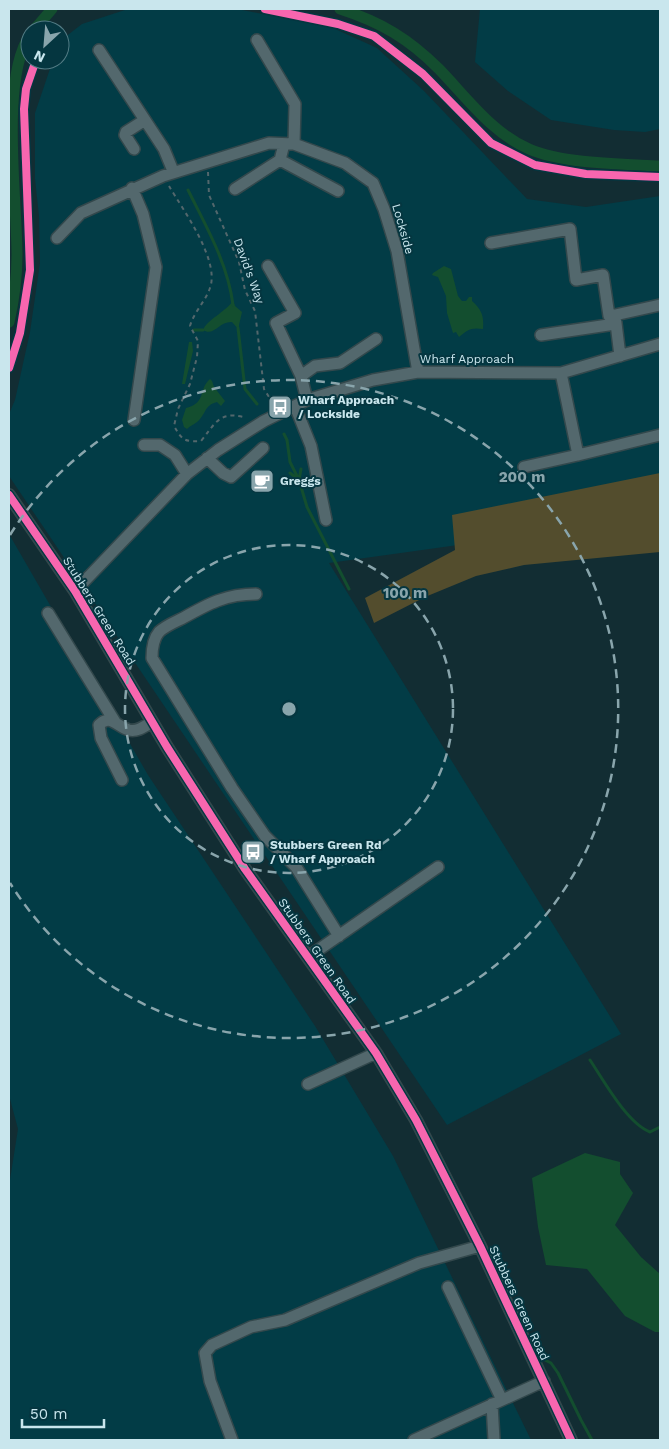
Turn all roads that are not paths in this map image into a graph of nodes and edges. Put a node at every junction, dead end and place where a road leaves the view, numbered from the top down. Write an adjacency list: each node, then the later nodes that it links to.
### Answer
1 (257, 40): 4 (street)
2 (99, 50): 3 (street)
3 (145, 120): 5 (street); 7 (street)
4 (289, 144): 6 (street); 7 (street, Lockside); 20 (street, Lockside)
5 (134, 149)
6 (280, 160): 9 (street); 10 (street)
7 (168, 174): 8 (street, Lockside)
8 (132, 188): 11 (street, Lockside); 25 (street)
9 (235, 189)
10 (338, 191)
11 (57, 238)
12 (491, 243): 15 (street)
13 (268, 266): 22 (street)
14 (660, 305): 15 (street)
15 (615, 320): 16 (street); 19 (street)
16 (541, 335)
17 (376, 339): 22 (street)
18 (660, 344): 19 (street, Wharf Approach)
19 (620, 356): 21 (street, Wharf Approach)
20 (418, 372): 21 (street, Wharf Approach); 23 (street, Wharf Approach)
21 (561, 373): 29 (street)
22 (301, 376): 23 (street)
23 (307, 400): 24 (street, Wharf Approach)
24 (294, 406): 30 (street, Wharf Approach); 34 (street)
25 (134, 420)
26 (660, 436): 29 (street)
27 (144, 445): 32 (street)
28 (263, 448): 30 (street)
29 (578, 455): 31 (street)
30 (207, 458): 32 (street, Wharf Approach)
31 (524, 467)
32 (187, 474): 35 (street, Wharf Approach)
33 (9, 496): 35 (street, Stubbers Green Road)
34 (326, 520)
35 (75, 591): 39 (street, Stubbers Green Road)
36 (256, 594): 42 (street)
37 (48, 613): 38 (street)
38 (115, 722): 39 (street); 40 (street)
39 (152, 722): 43 (street, Stubbers Green Road)
40 (122, 780)
41 (438, 867): 42 (street)
42 (339, 936): 43 (street)
43 (308, 957): 44 (street, Stubbers Green Road)
44 (376, 1053): 45 (street); 46 (street, Stubbers Green Road)
45 (308, 1084)
46 (480, 1246): 48 (street, Stubbers Green Road); 50 (street)
47 (448, 1287): 49 (street)
48 (544, 1382): 49 (street); 53 (street, Stubbers Green Road)
49 (497, 1402): 51 (street); 52 (street)
50 (232, 1440)
51 (414, 1440)
52 (494, 1440)
53 (571, 1440)

